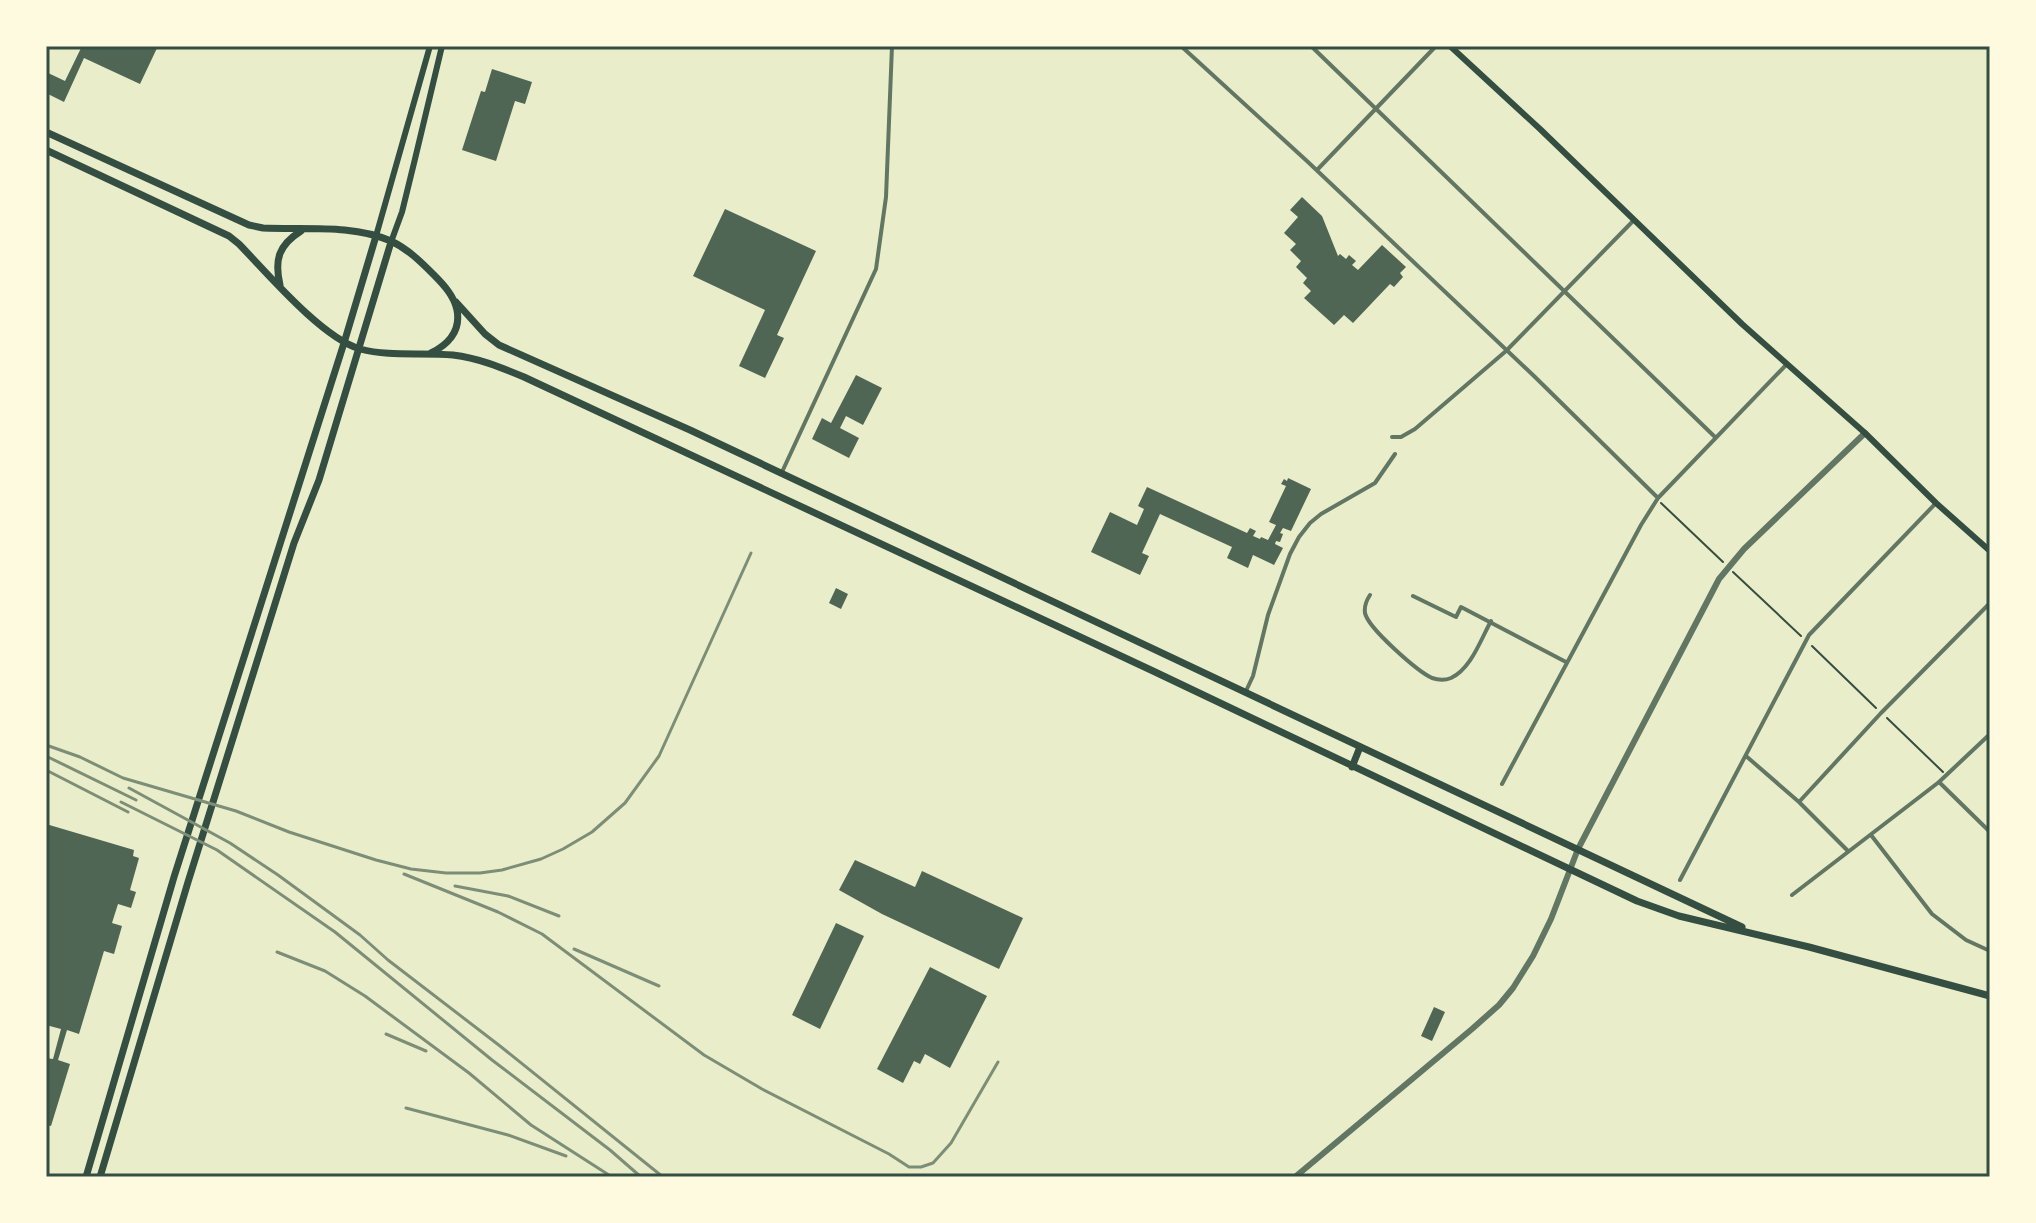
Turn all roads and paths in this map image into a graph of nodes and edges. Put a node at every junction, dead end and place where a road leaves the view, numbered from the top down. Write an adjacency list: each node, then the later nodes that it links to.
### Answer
1 (430, 46): 14 (main road)
2 (442, 46): 15 (main road)
3 (892, 46): 28 (street)
4 (1181, 46): 11 (street)
5 (1311, 46): 8 (street)
6 (1436, 46): 8 (street)
7 (1450, 46): 12 (main road)
8 (1376, 109): 11 (street); 17 (street)
9 (46, 132): 13 (main road)
10 (46, 150): 16 (main road)
11 (1317, 170): 21 (street)
12 (1634, 220): 17 (street); 23 (main road)
13 (303, 229): 14 (main road); 16 (main road)
14 (376, 236): 15 (main road); 19 (main road)
15 (391, 242): 18 (main road); 20 (main road)
16 (281, 288): 19 (main road)
17 (1565, 291): 21 (street); 26 (street)
18 (456, 302): 22 (main road); 28 (main road)
19 (344, 343): 20 (main road); 55 (main road)
20 (359, 349): 22 (main road); 56 (main road)
21 (1506, 351): 25 (street); 29 (street)
22 (429, 354): 41 (main road)
23 (1786, 365): 24 (main road); 26 (street)
24 (1865, 433): 30 (main road); 47 (street)
25 (1392, 437)
26 (1715, 437): 29 (street)
27 (1395, 454): 37 (street)
28 (781, 474): 37 (main road)
29 (1658, 498): 36 (street)
30 (1936, 503): 31 (main road); 40 (street)
31 (1990, 551)
32 (1370, 595): 35 (street)
33 (1413, 596): 35 (street)
34 (1990, 603): 44 (street)
35 (1491, 621): 36 (street)
36 (1566, 662): 43 (street)
37 (1246, 692): 39 (main road)
38 (1990, 734): 42 (street)
39 (1360, 747): 41 (main road); 47 (main road)
40 (1746, 756): 44 (street); 50 (street)
41 (1352, 767): 49 (main road)
42 (1939, 782): 45 (street); 46 (street)
43 (1502, 784)
44 (1799, 802): 48 (street)
45 (1990, 832)
46 (1871, 835): 48 (street); 53 (street)
47 (1578, 849): 49 (street); 52 (main road)
48 (1848, 851): 51 (street)
49 (1570, 869): 52 (main road); 57 (street)
50 (1680, 880)
51 (1792, 895)
52 (1757, 934): 54 (main road)
53 (1990, 951)
54 (1990, 996)
55 (86, 1177)
56 (100, 1177)
57 (1295, 1177)

